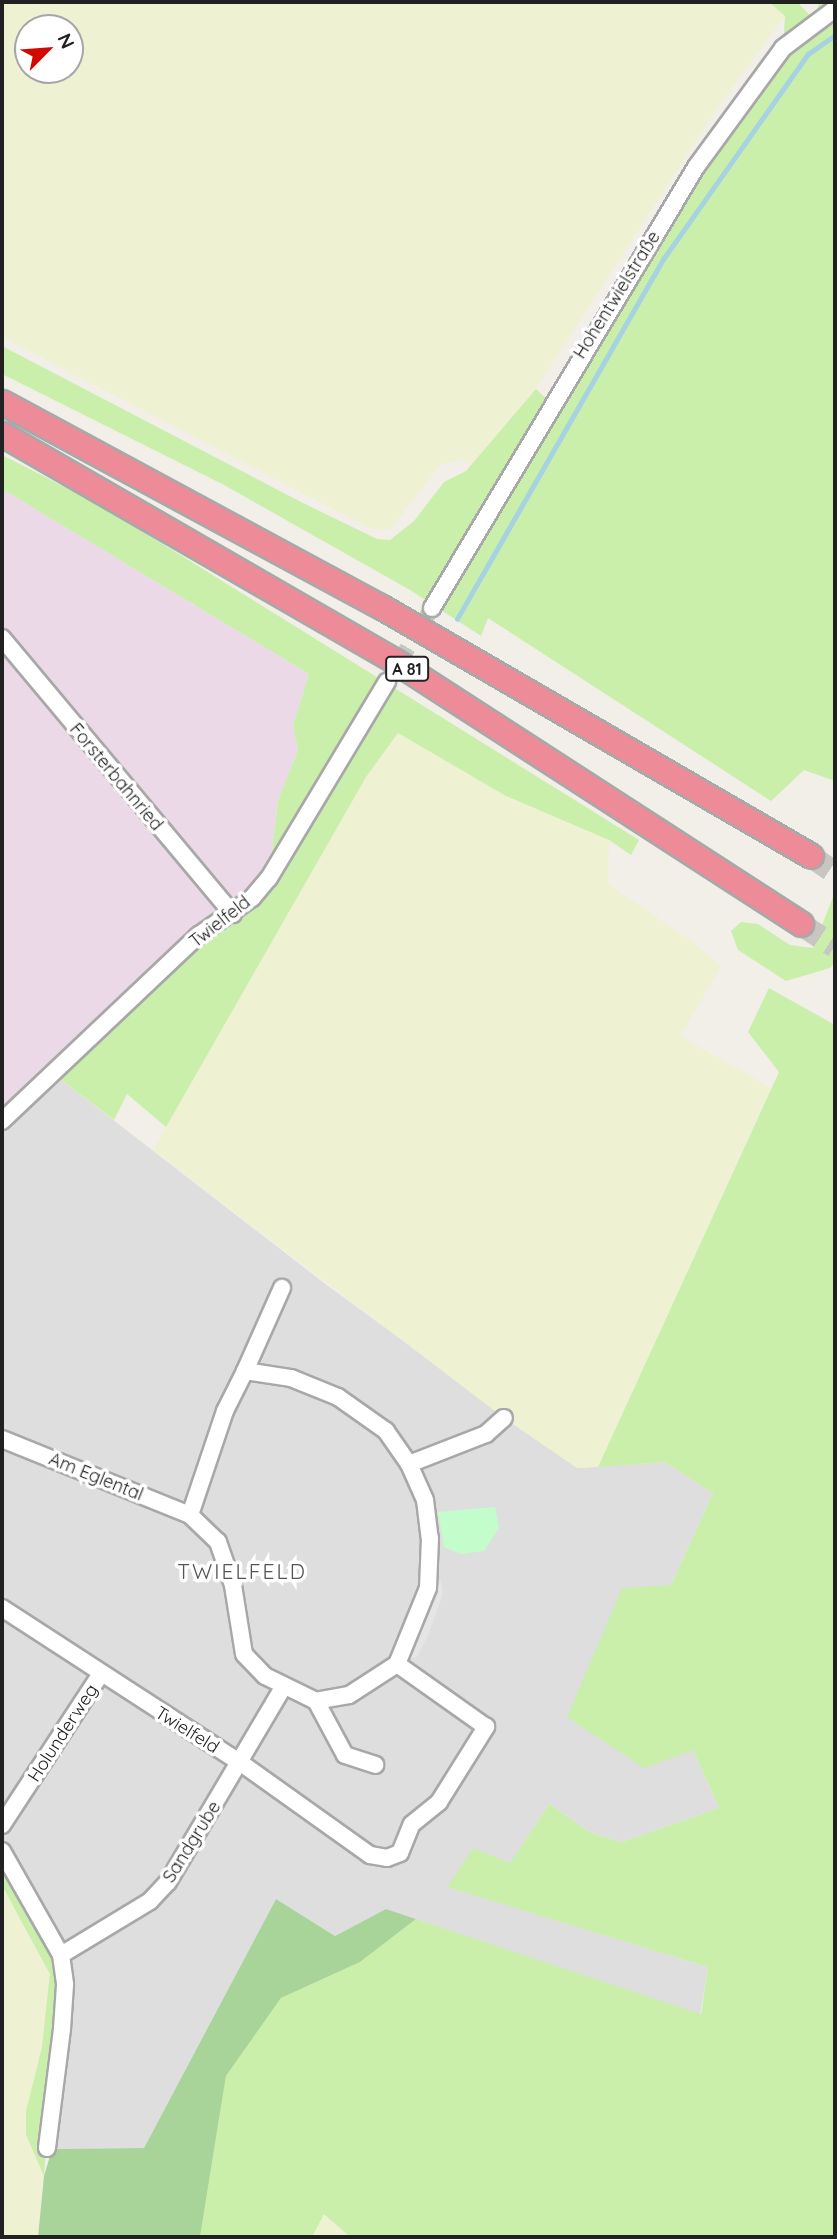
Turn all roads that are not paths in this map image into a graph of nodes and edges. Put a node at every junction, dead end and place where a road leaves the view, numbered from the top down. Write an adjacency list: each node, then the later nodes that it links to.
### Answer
1 (835, 9): 4 (street, Hohentwielstraße)
2 (2, 402): 7 (highway, A 81)
3 (2, 434): 9 (highway, A 81)
4 (432, 608)
5 (2, 638): 8 (street, Forsterbahnried)
6 (387, 681): 8 (street, Twielfeld)
7 (811, 856)
8 (233, 914): 10 (street, Twielfeld)
9 (801, 924)
10 (2, 1121)
11 (282, 1288): 12 (street)
12 (245, 1371): 15 (street); 16 (street)
13 (504, 1418): 15 (street)
14 (2, 1439): 16 (street, Am Eglental)
15 (409, 1464): 18 (street)
16 (190, 1515): 20 (street, Am Eglental)
17 (2, 1608): 19 (street, Twielfeld)
18 (397, 1664): 21 (street); 22 (street, Twielfeld)
19 (100, 1675): 22 (street, Twielfeld); 24 (street, Holunderweg)
20 (284, 1686): 21 (street, Am Eglental); 22 (street)
21 (316, 1701): 23 (street)
22 (241, 1763): 26 (street, Sandgrube)
23 (374, 1765)
24 (2, 1825)
25 (2, 1851): 26 (street)
26 (61, 1955): 27 (street)
27 (47, 2148)

